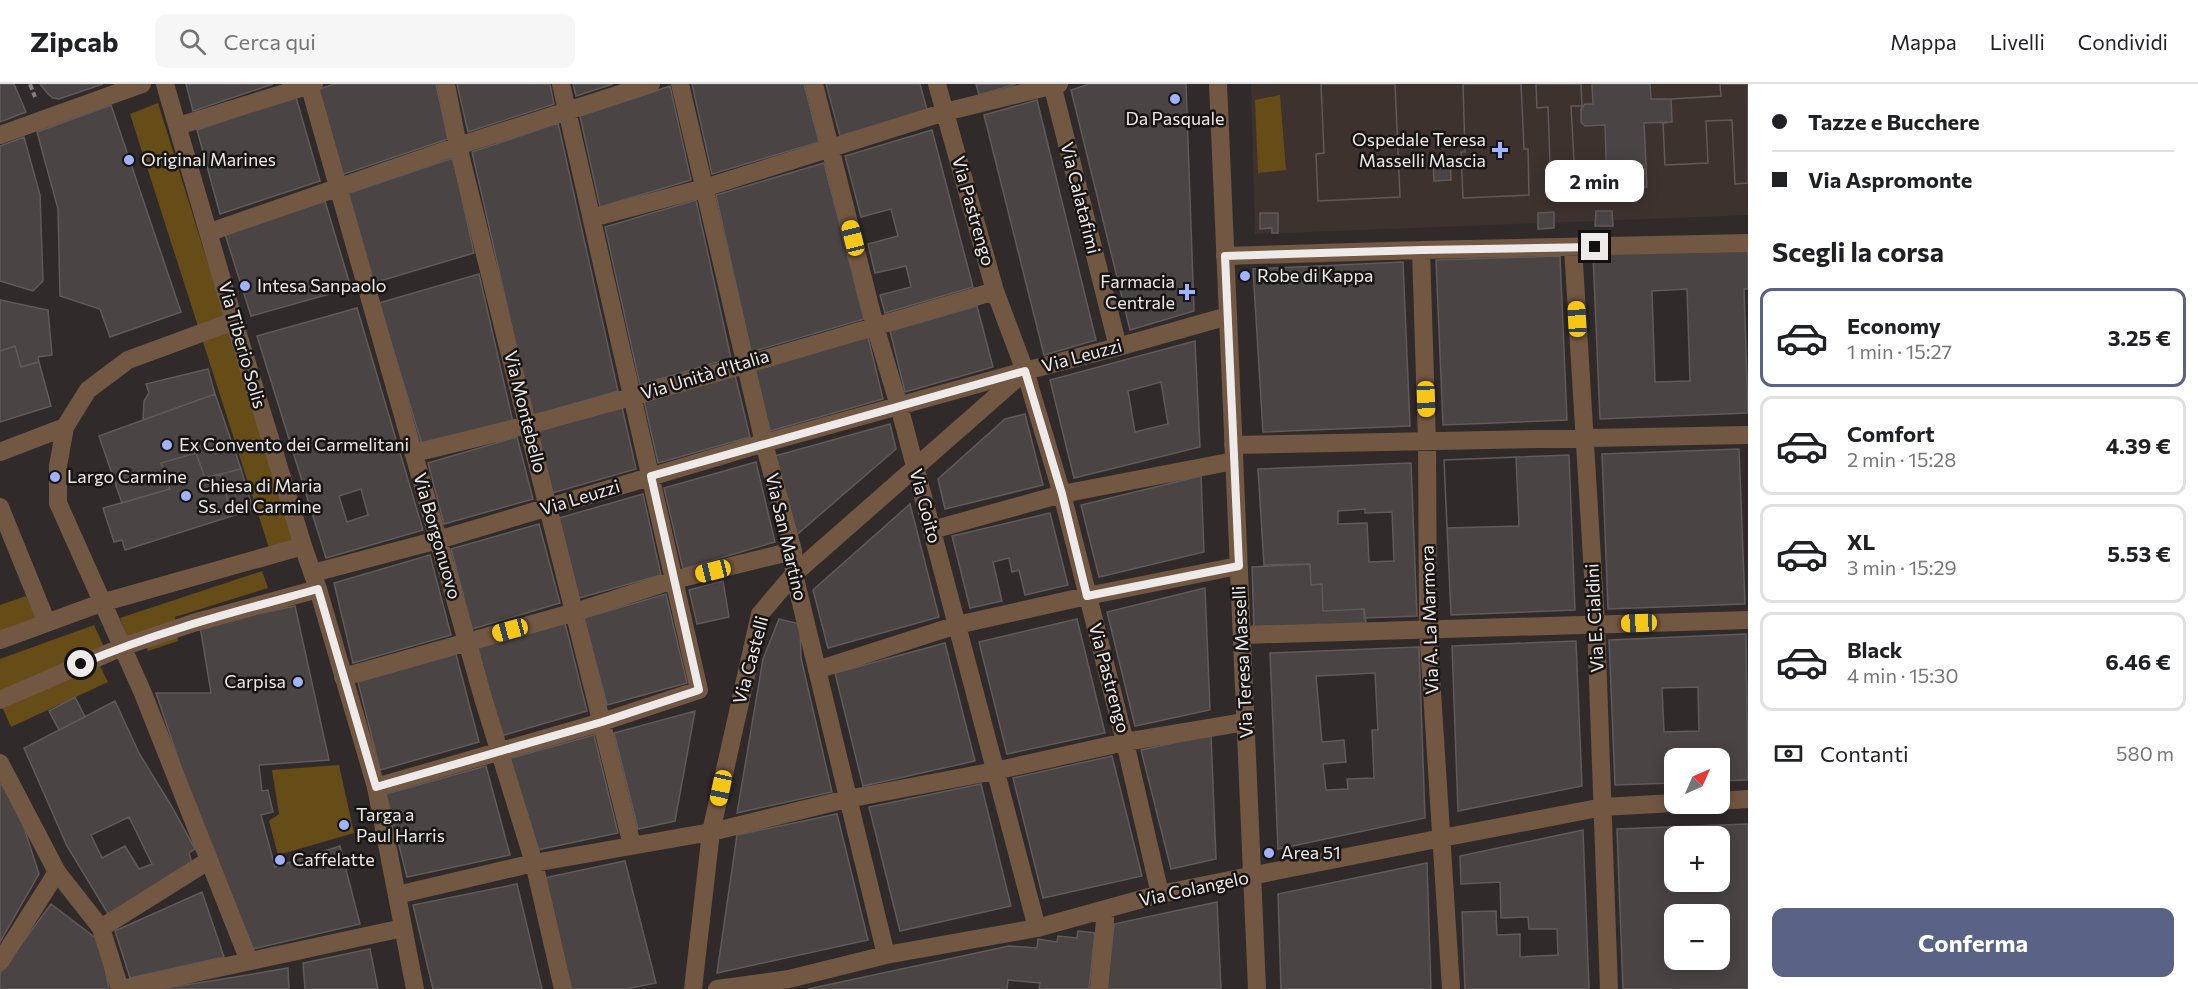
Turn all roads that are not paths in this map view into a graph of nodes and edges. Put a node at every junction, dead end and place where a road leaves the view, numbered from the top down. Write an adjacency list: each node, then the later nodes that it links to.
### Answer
1 (142, 84): 15 (street)
2 (165, 84): 14 (street, Via Tiberio Solis)
3 (446, 84): 16 (street, Via Montebello)
4 (561, 84): 12 (street)
5 (651, 84): 12 (street)
6 (680, 84): 19 (street, Via San Martino)
7 (814, 84): 17 (street, Via Goito)
8 (937, 84): 13 (street, Via Pastrengo)
9 (1218, 84): 25 (street, Via Teresa Masselli)
10 (311, 85): 14 (street); 18 (street, Via Borgonuovo)
11 (1054, 85): 13 (street); 30 (street, Via Calatafimi)
12 (568, 111): 16 (street); 20 (street)
13 (945, 112): 17 (street); 26 (street, Via Pastrengo)
14 (178, 126): 21 (street, Via Tiberio Solis)
15 (0, 135)
16 (459, 146): 18 (street); 35 (street, Via Montebello)
17 (831, 149): 19 (street); 29 (street, Via Goito)
18 (338, 186): 21 (street); 42 (street, Via Borgonuovo)
19 (704, 188): 20 (street); 31 (street, Via San Martino)
20 (592, 218): 33 (street)
21 (210, 232): 28 (street, Via Tiberio Solis)
22 (1748, 243): 23 (street)
23 (1573, 247): 24 (street); 38 (street, Via E. Cialdini)
24 (1421, 250): 25 (street); 39 (street, Via A. La Marmora)
25 (1225, 256): 27 (street, Via Teresa Masselli)
26 (995, 291): 29 (street, Via Unità d'Italia); 32 (street, Via Pastrengo)
27 (1228, 316): 30 (street, Via Leuzzi); 43 (street, Via Teresa Masselli)
28 (234, 321): 36 (street); 51 (street, Via Tiberio Solis)
29 (875, 326): 31 (street, Via Unità d'Italia); 34 (street, Via Goito)
30 (1118, 347): 32 (street, Via Leuzzi)
31 (745, 363): 33 (street, Via Unità d'Italia); 40 (street, Via San Martino)
32 (1025, 371): 34 (street, Via Leuzzi); 44 (street, Via Castelli); 46 (street, Via Pastrengo)
33 (633, 397): 35 (street, Via Unità d'Italia); 45 (street)
34 (899, 406): 40 (street, Via Leuzzi); 44 (street, Via Goito)
35 (528, 426): 42 (street, Via Unità d'Italia); 48 (street, Via Montebello)
36 (65, 428): 41 (street); 58 (street)
37 (1748, 435): 38 (street)
38 (1584, 439): 39 (street); 62 (street, Via E. Cialdini)
39 (1427, 442): 43 (street); 64 (street, Via A. La Marmora)
40 (764, 443): 45 (street, Via Leuzzi); 52 (street, Via San Martino)
41 (0, 452)
42 (414, 453): 50 (street, Via Borgonuovo)
43 (1234, 453): 46 (street); 53 (street, Via Teresa Masselli)
44 (915, 469): 49 (street, Via Goito); 54 (street, Via Castelli)
45 (651, 476): 48 (street, Via Leuzzi); 55 (street)
46 (1062, 494): 49 (street); 57 (street, Via Pastrengo)
47 (0, 507): 61 (street)
48 (548, 508): 50 (street, Via Leuzzi); 59 (street, Via Montebello)
49 (932, 530): 63 (street, Via Goito)
50 (438, 540): 56 (street, Via Leuzzi); 67 (street, Via Borgonuovo)
51 (303, 546): 56 (street, Via Tiberio Solis); 58 (street)
52 (793, 551): 54 (street, Via San Martino); 55 (street)
53 (1239, 566): 57 (street); 65 (street, Via Teresa Masselli)
54 (794, 574): 69 (street, Via San Martino); 84 (street, Via Castelli)
55 (674, 580): 59 (street); 72 (street)
56 (316, 581): 68 (street, Via Leuzzi); 70 (street, Via Tiberio Solis)
57 (1087, 596): 63 (street); 74 (street, Via Pastrengo)
58 (101, 603): 61 (street); 68 (street)
59 (574, 612): 67 (street); 72 (street, Via Montebello)
60 (1748, 620): 62 (street)
61 (47, 623): 66 (street)
62 (1596, 624): 64 (street); 83 (street, Via E. Cialdini)
63 (957, 625): 69 (street); 77 (street, Via Goito)
64 (1428, 630): 65 (street); 85 (street, Via A. La Marmora)
65 (1242, 635): 73 (street, Via Teresa Masselli)
66 (0, 640)
67 (467, 642): 70 (street); 75 (street, Via Borgonuovo)
68 (122, 647): 71 (street, Via Leuzzi); 87 (street)
69 (817, 670): 79 (street, Via San Martino)
70 (343, 677): 78 (street, Via Tiberio Solis)
71 (0, 700)
72 (602, 722): 75 (street); 86 (street, Via Montebello)
73 (1245, 722): 74 (street); 90 (street, Via Teresa Masselli)
74 (1125, 742): 77 (street); 91 (street, Via Pastrengo)
75 (499, 751): 78 (street); 88 (street, Via Borgonuovo)
76 (0, 763): 89 (street)
77 (995, 771): 79 (street); 94 (street, Via Goito)
78 (376, 787): 92 (street, Via Tiberio Solis)
79 (847, 799): 84 (street); 97 (street, Via San Martino)
80 (1748, 799): 81 (street)
81 (1730, 800)
82 (1664, 804): 83 (street, Via Colangelo)
83 (1604, 807): 85 (street, Via Colangelo); 109 (street, Via E. Cialdini)
84 (711, 832): 86 (street); 104 (street, Via Castelli)
85 (1442, 838): 90 (street, Via Colangelo); 108 (street, Via A. La Marmora)
86 (632, 845): 88 (street)
87 (208, 861): 95 (street); 98 (street)
88 (534, 863): 92 (street); 103 (street, Via Borgonuovo)
89 (57, 872): 95 (street); 99 (street)
90 (1252, 877): 91 (street, Via Colangelo); 107 (street, Via Teresa Masselli)
91 (1160, 894): 93 (street, Via Colangelo)
92 (397, 895): 96 (street, Via Tiberio Solis)
93 (1106, 909): 94 (street, Via Colangelo); 106 (street)
94 (1036, 927): 97 (street, Via Colangelo)
95 (101, 928): 101 (street)
96 (403, 928): 98 (street); 102 (street, Via Tiberio Solis)
97 (886, 955): 100 (street, Via Colangelo)
98 (249, 961): 101 (street)
99 (0, 962)
100 (788, 984): 105 (street, Via Colangelo)
101 (121, 989)
102 (415, 989)
103 (563, 989)
104 (693, 989)
105 (717, 989)
106 (1099, 989)
107 (1257, 989)
108 (1451, 989)
109 (1609, 989)

